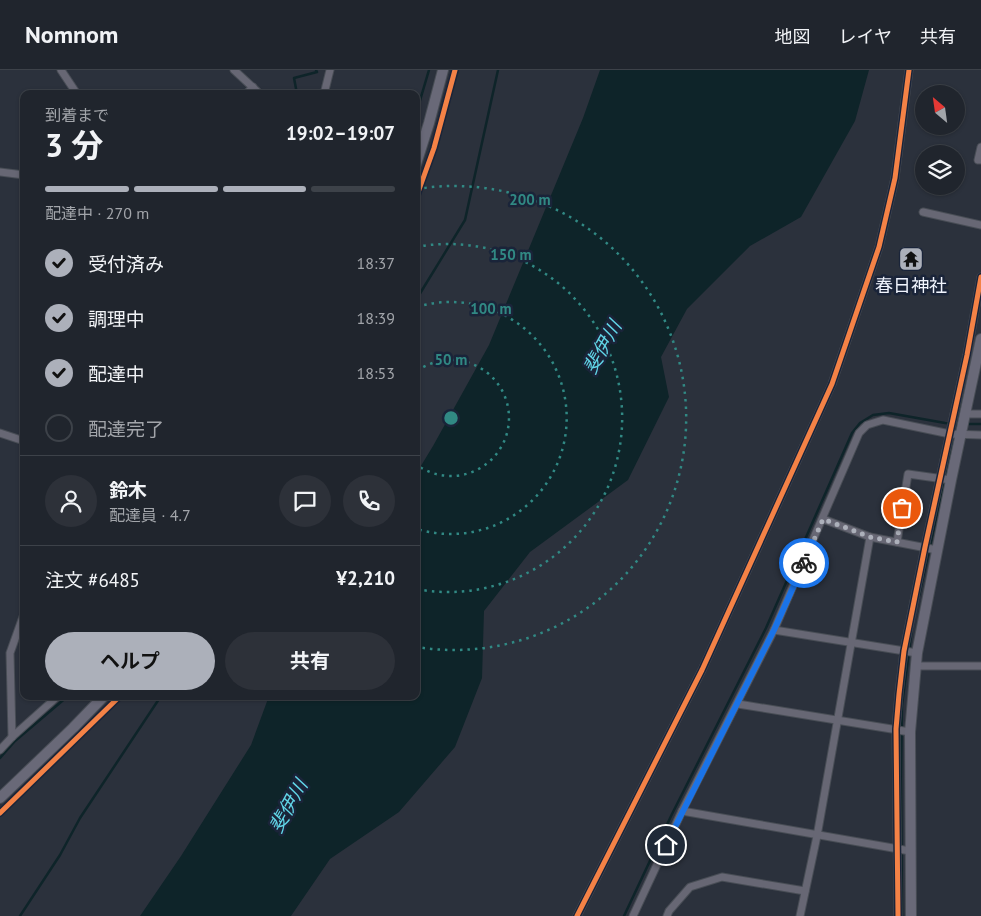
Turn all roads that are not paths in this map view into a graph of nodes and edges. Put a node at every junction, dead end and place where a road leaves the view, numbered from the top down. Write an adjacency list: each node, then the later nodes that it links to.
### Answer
1 (61, 70): 7 (street)
2 (234, 70): 6 (street)
3 (330, 70): 10 (street)
4 (442, 70): 12 (street)
5 (909, 70): 56 (street)
6 (253, 87): 8 (street); 9 (street)
7 (74, 90)
8 (250, 90)
9 (256, 90)
10 (325, 90)
11 (981, 147): 13 (street)
12 (420, 151)
13 (981, 160)
14 (0, 172): 15 (street)
15 (20, 174)
16 (923, 212): 17 (street)
17 (981, 225)
18 (981, 277): 20 (street)
19 (981, 339): 20 (street)
20 (972, 357): 21 (street); 24 (street)
21 (965, 414): 22 (street); 24 (street)
22 (981, 414)
23 (0, 433): 26 (street)
24 (955, 434): 25 (street); 27 (street); 28 (street); 29 (street)
25 (981, 435)
26 (20, 440)
27 (939, 478): 28 (street); 31 (street); 32 (street)
28 (951, 480): 33 (street)
29 (823, 519): 30 (street); 35 (street)
30 (870, 537): 31 (street); 36 (street)
31 (897, 542): 32 (street)
32 (925, 547): 33 (street); 37 (street)
33 (937, 550): 38 (street)
34 (20, 625): 47 (street)
35 (774, 630): 36 (street); 43 (street)
36 (851, 642): 37 (street); 44 (street)
37 (904, 651): 38 (street); 45 (street)
38 (917, 653): 39 (street)
39 (916, 666): 40 (street); 46 (street)
40 (981, 666)
41 (54, 700): 47 (street)
42 (100, 700): 49 (street)
43 (738, 704): 44 (street); 50 (street)
44 (837, 719): 45 (street); 51 (street)
45 (896, 729): 46 (street); 52 (street)
46 (910, 732): 53 (street)
47 (12, 737): 48 (street)
48 (0, 750)
49 (0, 798)
50 (682, 811): 51 (street); 55 (street)
51 (817, 836): 52 (street); 54 (street)
52 (898, 849): 53 (street); 59 (street)
53 (910, 851): 60 (street)
54 (805, 892): 57 (street); 58 (street)
55 (635, 915)
56 (577, 916)
57 (667, 916)
58 (800, 916)
59 (898, 916)
60 (911, 916)

